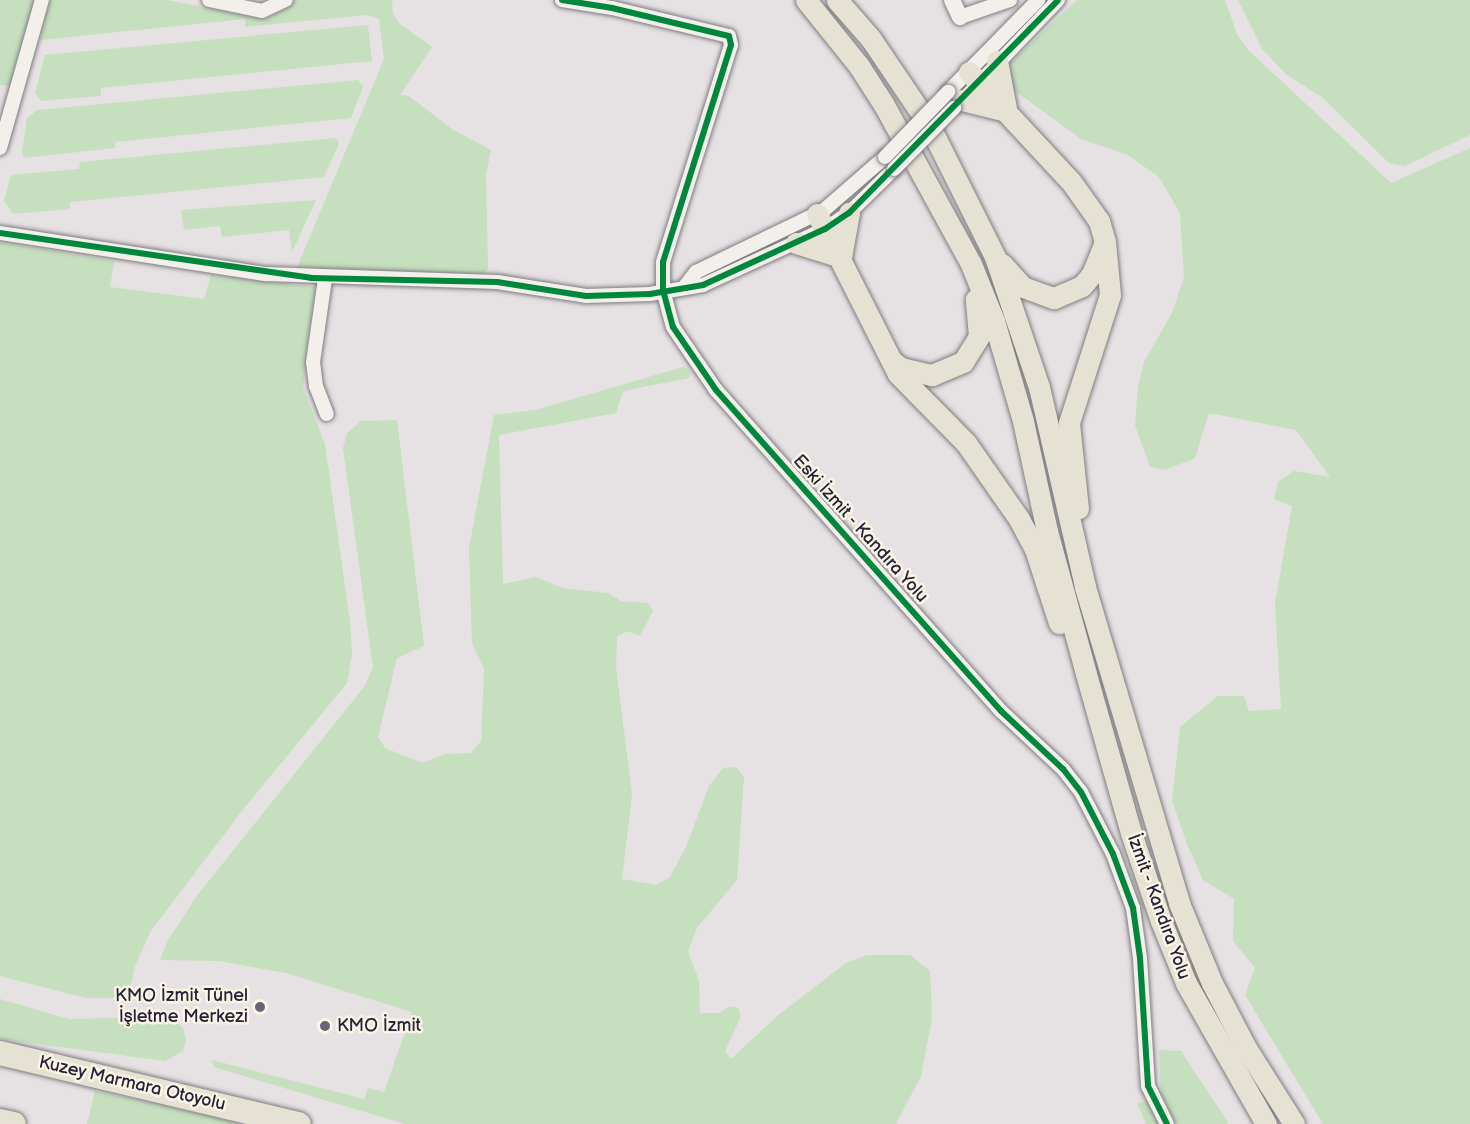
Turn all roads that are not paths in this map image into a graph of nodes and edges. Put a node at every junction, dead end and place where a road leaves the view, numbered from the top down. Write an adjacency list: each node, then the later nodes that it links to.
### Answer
1 (42, 0): 16 (street)
2 (209, 0): 3 (street)
3 (286, 0)
4 (562, 0): 27 (street, Eski İzmit - Kandıra Yolu)
5 (806, 0): 24 (highway)
6 (837, 0): 23 (highway)
7 (952, 0): 11 (street)
8 (1010, 0): 11 (street)
9 (1038, 0): 13 (street)
10 (1058, 0): 12 (street)
11 (960, 17)
12 (997, 61): 13 (street); 15 (highway)
13 (974, 77): 14 (street); 15 (highway)
14 (955, 100): 15 (highway); 17 (street, bridge); 18 (street, bridge)
15 (1007, 112): 20 (highway)
16 (0, 148)
17 (849, 213): 18 (street); 22 (highway)
18 (821, 222): 21 (street); 22 (highway); 26 (street)
19 (0, 233): 25 (street)
20 (1105, 242): 23 (highway); 30 (highway)
21 (796, 243): 22 (highway); 26 (street)
22 (841, 257): 28 (highway)
23 (995, 257): 30 (highway)
24 (971, 264): 28 (highway); 31 (highway)
25 (325, 279): 27 (street); 29 (street)
26 (685, 286): 27 (street)
27 (663, 290): 36 (street, Eski İzmit - Kandıra Yolu)
28 (889, 359): 31 (highway)
29 (327, 414)
30 (1085, 588): 38 (highway)
31 (1086, 674): 37 (highway, İzmit - Kandıra Yolu)
32 (0, 1053): 35 (highway, Kuzey Marmara Otoyolu)
33 (0, 1121): 34 (highway)
34 (14, 1124)
35 (299, 1124)
36 (1167, 1124)
37 (1266, 1124)
38 (1294, 1124)

